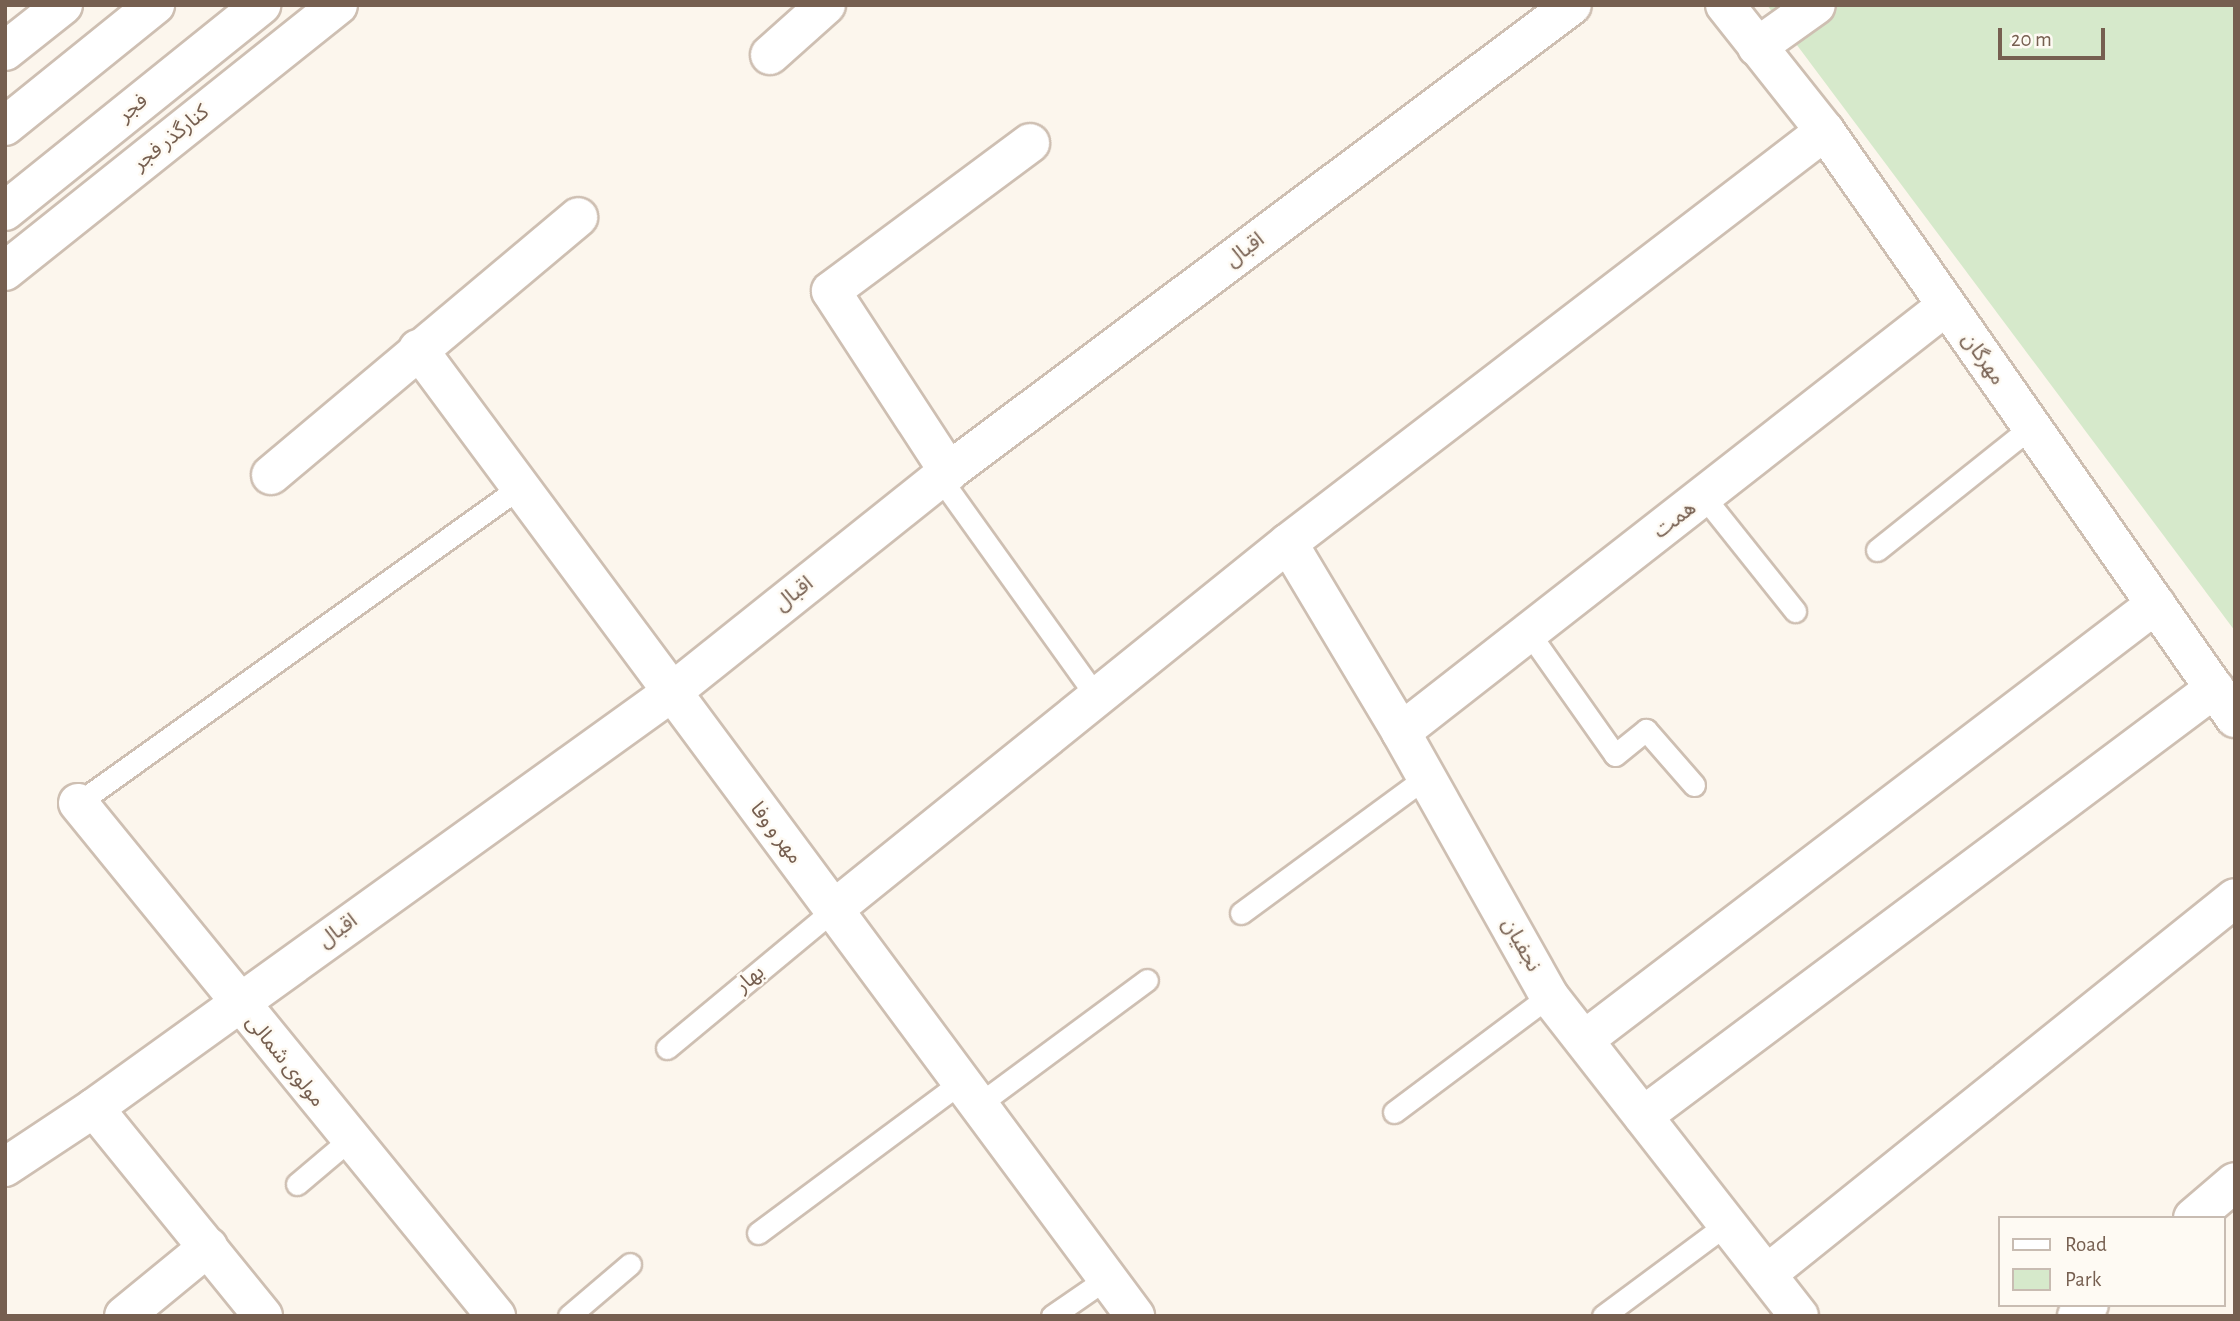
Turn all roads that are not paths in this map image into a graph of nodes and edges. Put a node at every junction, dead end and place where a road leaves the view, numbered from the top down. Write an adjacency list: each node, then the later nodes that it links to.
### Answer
1 (64, 5): 10 (street)
2 (155, 5): 12 (street)
3 (261, 5): 15 (street, فجر)
4 (338, 5): 17 (street, کنارگذر فجر)
5 (826, 5): 11 (street)
6 (1572, 5): 22 (street, اقبال)
7 (1725, 5): 9 (street, مهرگان)
8 (1816, 5): 9 (street)
9 (1758, 47): 13 (street, مهرگان)
10 (5, 51)
11 (770, 55)
12 (5, 127)
13 (1825, 131): 18 (street, مهرگان); 25 (street)
14 (1030, 143): 22 (street)
15 (5, 211)
16 (578, 217): 19 (street)
17 (5, 271)
18 (1946, 306): 20 (street, مهرگان); 24 (street, همت)
19 (418, 349): 21 (street); 23 (street, مهر و وفا)
20 (2031, 427): 26 (lane); 27 (street, مهرگان)
21 (271, 475)
22 (945, 475): 30 (street, اقبال); 31 (lane)
23 (520, 487): 30 (street, مهر و وفا); 36 (lane)
24 (1704, 497): 28 (lane); 29 (street, همت)
25 (1288, 543): 31 (street); 33 (street, نجفیان)
26 (1877, 550)
27 (2156, 604): 32 (street, مهرگان); 43 (street)
28 (1795, 611)
29 (1529, 633): 33 (street, همت); 35 (lane)
30 (672, 692): 38 (street, مهر و وفا); 42 (street, اقبال)
31 (1097, 697): 38 (street)
32 (2225, 703): 48 (street)
33 (1401, 732): 34 (street, نجفیان)
34 (1426, 777): 39 (lane); 41 (street, نجفیان)
35 (1694, 785)
36 (78, 803): 42 (street, مولوی شمالی)
37 (2235, 898): 58 (street)
38 (833, 909): 44 (lane, بهار); 45 (street, مهر و وفا)
39 (1241, 913)
40 (1147, 980): 45 (lane)
41 (1549, 996): 43 (street, نجفیان); 47 (lane)
42 (238, 1003): 46 (street, اقبال); 49 (street, مولوی شمالی)
43 (1584, 1041): 48 (street, نجفیان)
44 (667, 1048)
45 (970, 1093): 55 (lane); 59 (street, مهر و وفا)
46 (94, 1108): 50 (street, اقبال); 56 (street)
47 (1394, 1112)
48 (1643, 1116): 54 (street, نجفیان)
49 (349, 1140): 52 (lane); 62 (street, مولوی شمالی)
50 (5, 1167)
51 (2235, 1182): 53 (street)
52 (297, 1184)
53 (2195, 1216)
54 (1727, 1224): 58 (street, نجفیان); 66 (lane)
55 (758, 1233)
56 (208, 1247): 60 (street); 61 (street)
57 (630, 1264): 63 (lane)
58 (1766, 1273): 67 (street, نجفیان)
59 (1107, 1278): 64 (lane); 65 (street, مهر و وفا)
60 (124, 1316)
61 (263, 1316)
62 (496, 1316)
63 (569, 1316)
64 (1052, 1316)
65 (1135, 1316)
66 (1603, 1316)
67 (1800, 1316)

